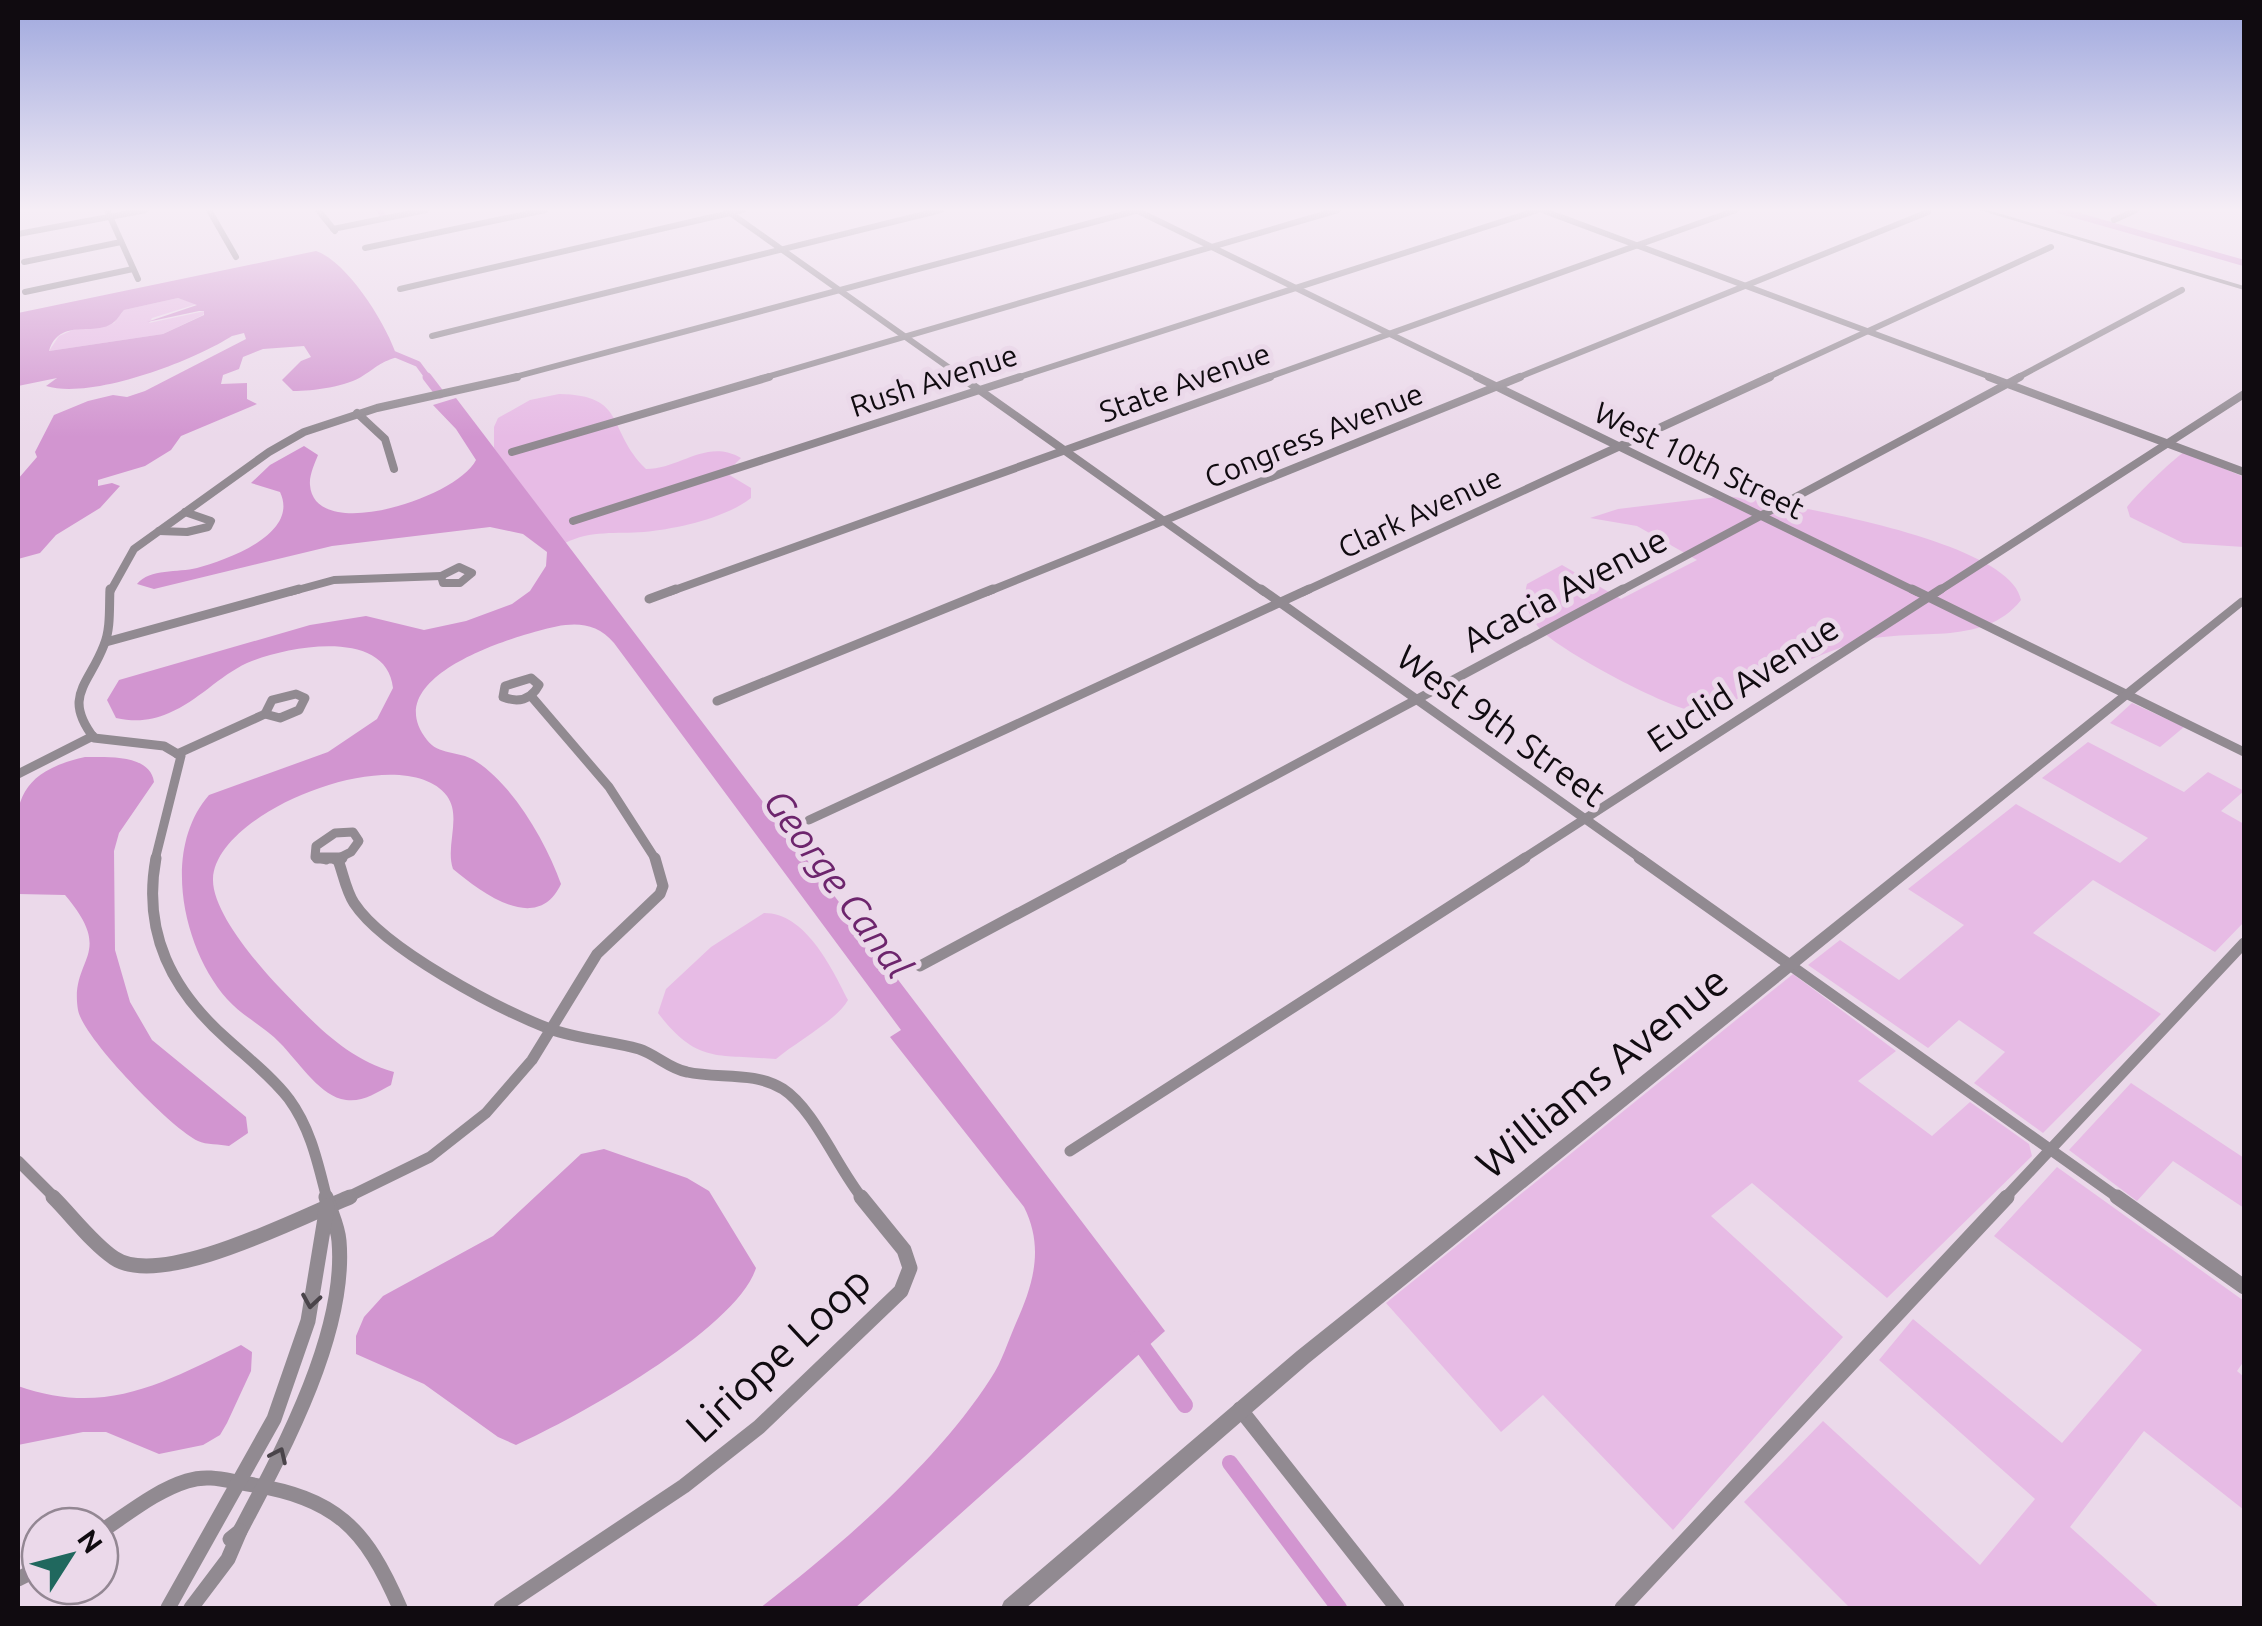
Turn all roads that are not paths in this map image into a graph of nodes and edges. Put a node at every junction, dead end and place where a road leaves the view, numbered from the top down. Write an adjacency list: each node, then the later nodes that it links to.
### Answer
1 (54, 286): 16 (street)
2 (413, 286): 13 (street)
3 (636, 286): 19 (street)
4 (834, 286): 14 (street, West 9th Street)
5 (855, 286): 14 (street)
6 (1079, 286): 20 (street)
7 (1290, 286): 12 (street, West 10th Street)
8 (1301, 286): 12 (street, Rush Avenue)
9 (1523, 286): 18 (street, State Avenue)
10 (1746, 286): 17 (street); 22 (street, Congress Avenue)
11 (1967, 286): 17 (street, Clark Avenue)
12 (1294, 288): 18 (street, West 10th Street); 23 (street, Rush Avenue)
13 (400, 289)
14 (840, 290): 20 (street, West 9th Street); 25 (street)
15 (2182, 290): 21 (street, Acacia Avenue)
16 (26, 292)
17 (1868, 331): 21 (street); 27 (street, Clark Avenue)
18 (1389, 334): 22 (street, West 10th Street); 28 (street, State Avenue)
19 (432, 336)
20 (905, 337): 23 (street, West 9th Street); 29 (street)
21 (2008, 383): 26 (street); 33 (street, Acacia Avenue)
22 (1496, 386): 27 (street, West 10th Street); 35 (street, Congress Avenue)
23 (980, 390): 28 (street, West 9th Street); 34 (street, Rush Avenue)
24 (2244, 394): 26 (street, Euclid Avenue)
25 (358, 414): 30 (street); 32 (street)
26 (2168, 443): 31 (street); 38 (street, Euclid Avenue)
27 (1618, 446): 33 (street, West 10th Street); 41 (street, Clark Avenue)
28 (1064, 450): 35 (street, West 9th Street); 39 (street, State Avenue)
29 (512, 452)
30 (394, 469)
31 (2244, 472)
32 (185, 512): 36 (street); 36 (street)
33 (1760, 516): 38 (street, West 10th Street); 45 (street, Acacia Avenue)
34 (573, 521)
35 (1164, 521): 41 (street, West 9th Street); 46 (street, Congress Avenue)
36 (159, 531): 42 (street)
37 (441, 576): 42 (street)
38 (1928, 598): 43 (street, West 10th Street); 52 (street, Euclid Avenue)
39 (650, 599)
40 (2244, 600): 43 (street, Williams Avenue)
41 (1280, 602): 45 (street, West 9th Street); 53 (street, Clark Avenue)
42 (106, 642): 48 (street)
43 (2127, 695): 49 (street, West 10th Street); 57 (street, Williams Avenue)
44 (531, 696): 58 (street)
45 (1416, 700): 52 (street, West 9th Street); 56 (street, Acacia Avenue)
46 (717, 701)
47 (264, 714): 50 (street)
48 (93, 736): 50 (street); 51 (street)
49 (2244, 752)
50 (177, 754): 62 (street)
51 (18, 774)
52 (1584, 819): 57 (street, West 9th Street); 60 (street, Euclid Avenue)
53 (808, 820)
54 (338, 860): 58 (street)
55 (2244, 943): 59 (street)
56 (920, 966)
57 (1790, 966): 59 (street, West 9th Street); 64 (street, Williams Avenue)
58 (553, 1030): 62 (street); 71 (street, Liriope Loop)
59 (2051, 1150): 63 (street, West 9th Street); 74 (street)
60 (1070, 1151)
61 (18, 1160): 62 (street)
62 (328, 1205): 65 (street, one-way to 65); 66 (street, one-way to 62)
63 (2244, 1286)
64 (1240, 1409): 72 (street, Williams Avenue); 73 (street)
65 (239, 1483): 66 (street); 67 (street); 68 (street)
66 (265, 1486): 69 (street); 70 (street)
67 (120, 1519)
68 (172, 1602): 69 (street)
69 (194, 1604)
70 (400, 1608)
71 (501, 1608)
72 (1011, 1608)
73 (1397, 1608)
74 (1622, 1608)

